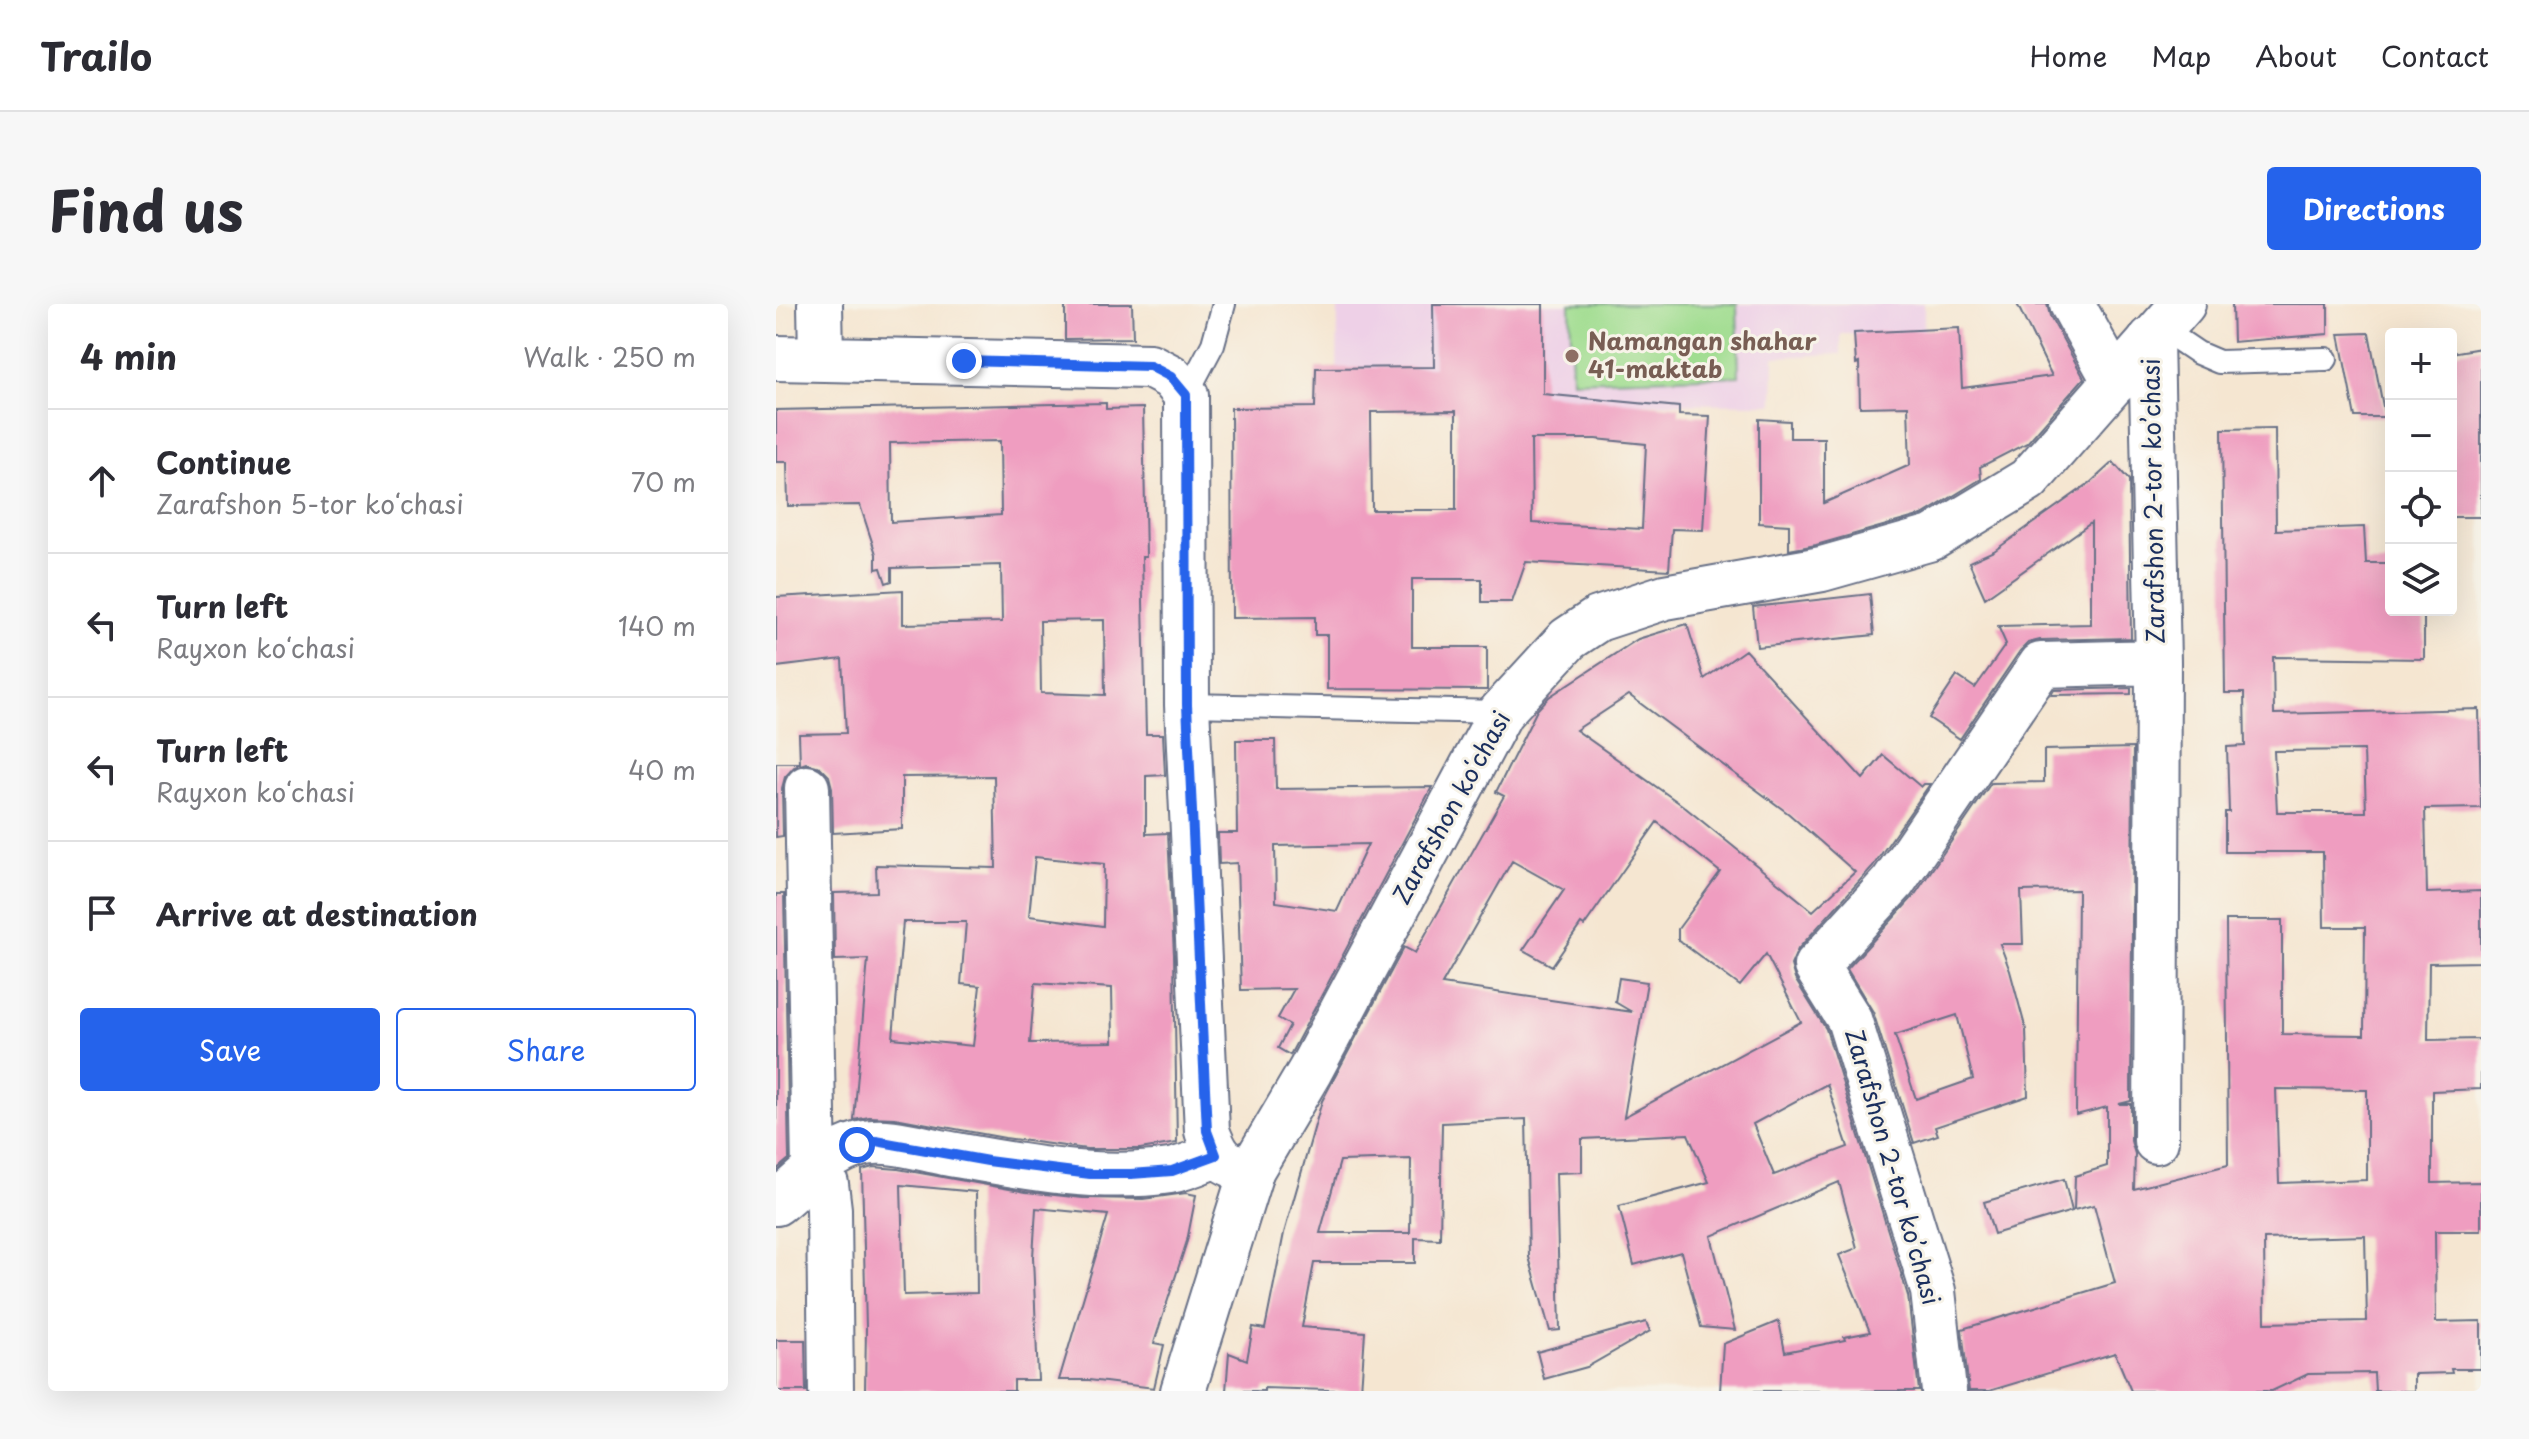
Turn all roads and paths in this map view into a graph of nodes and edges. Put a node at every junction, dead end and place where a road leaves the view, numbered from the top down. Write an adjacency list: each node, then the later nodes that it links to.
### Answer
1 (820, 304): 5 (street)
2 (1224, 304): 9 (lane)
3 (2072, 304): 8 (street)
4 (2165, 324): 7 (lane); 8 (street, Zarafshon koʻchasi); 10 (street, Zarafshon 2-tor koʼchasi)
5 (821, 357): 6 (street); 9 (street)
6 (776, 358)
7 (2326, 359)
8 (2115, 382): 12 (street, Zarafshon koʻchasi)
9 (1186, 395): 11 (street)
10 (2158, 662): 14 (street, Zarafshon 2-tor koʼchasi); 20 (street, Zarafshon 2-tor koʼchasi)
11 (1187, 705): 12 (lane); 15 (street)
12 (1501, 712): 15 (street, Zarafshon koʻchasi)
13 (807, 788): 16 (street)
14 (2156, 1141)
15 (1234, 1162): 16 (street); 19 (street, Zarafshon koʻchasi)
16 (814, 1169): 17 (street); 18 (street)
17 (776, 1203)
18 (831, 1391)
19 (1183, 1391)
20 (1944, 1391)

